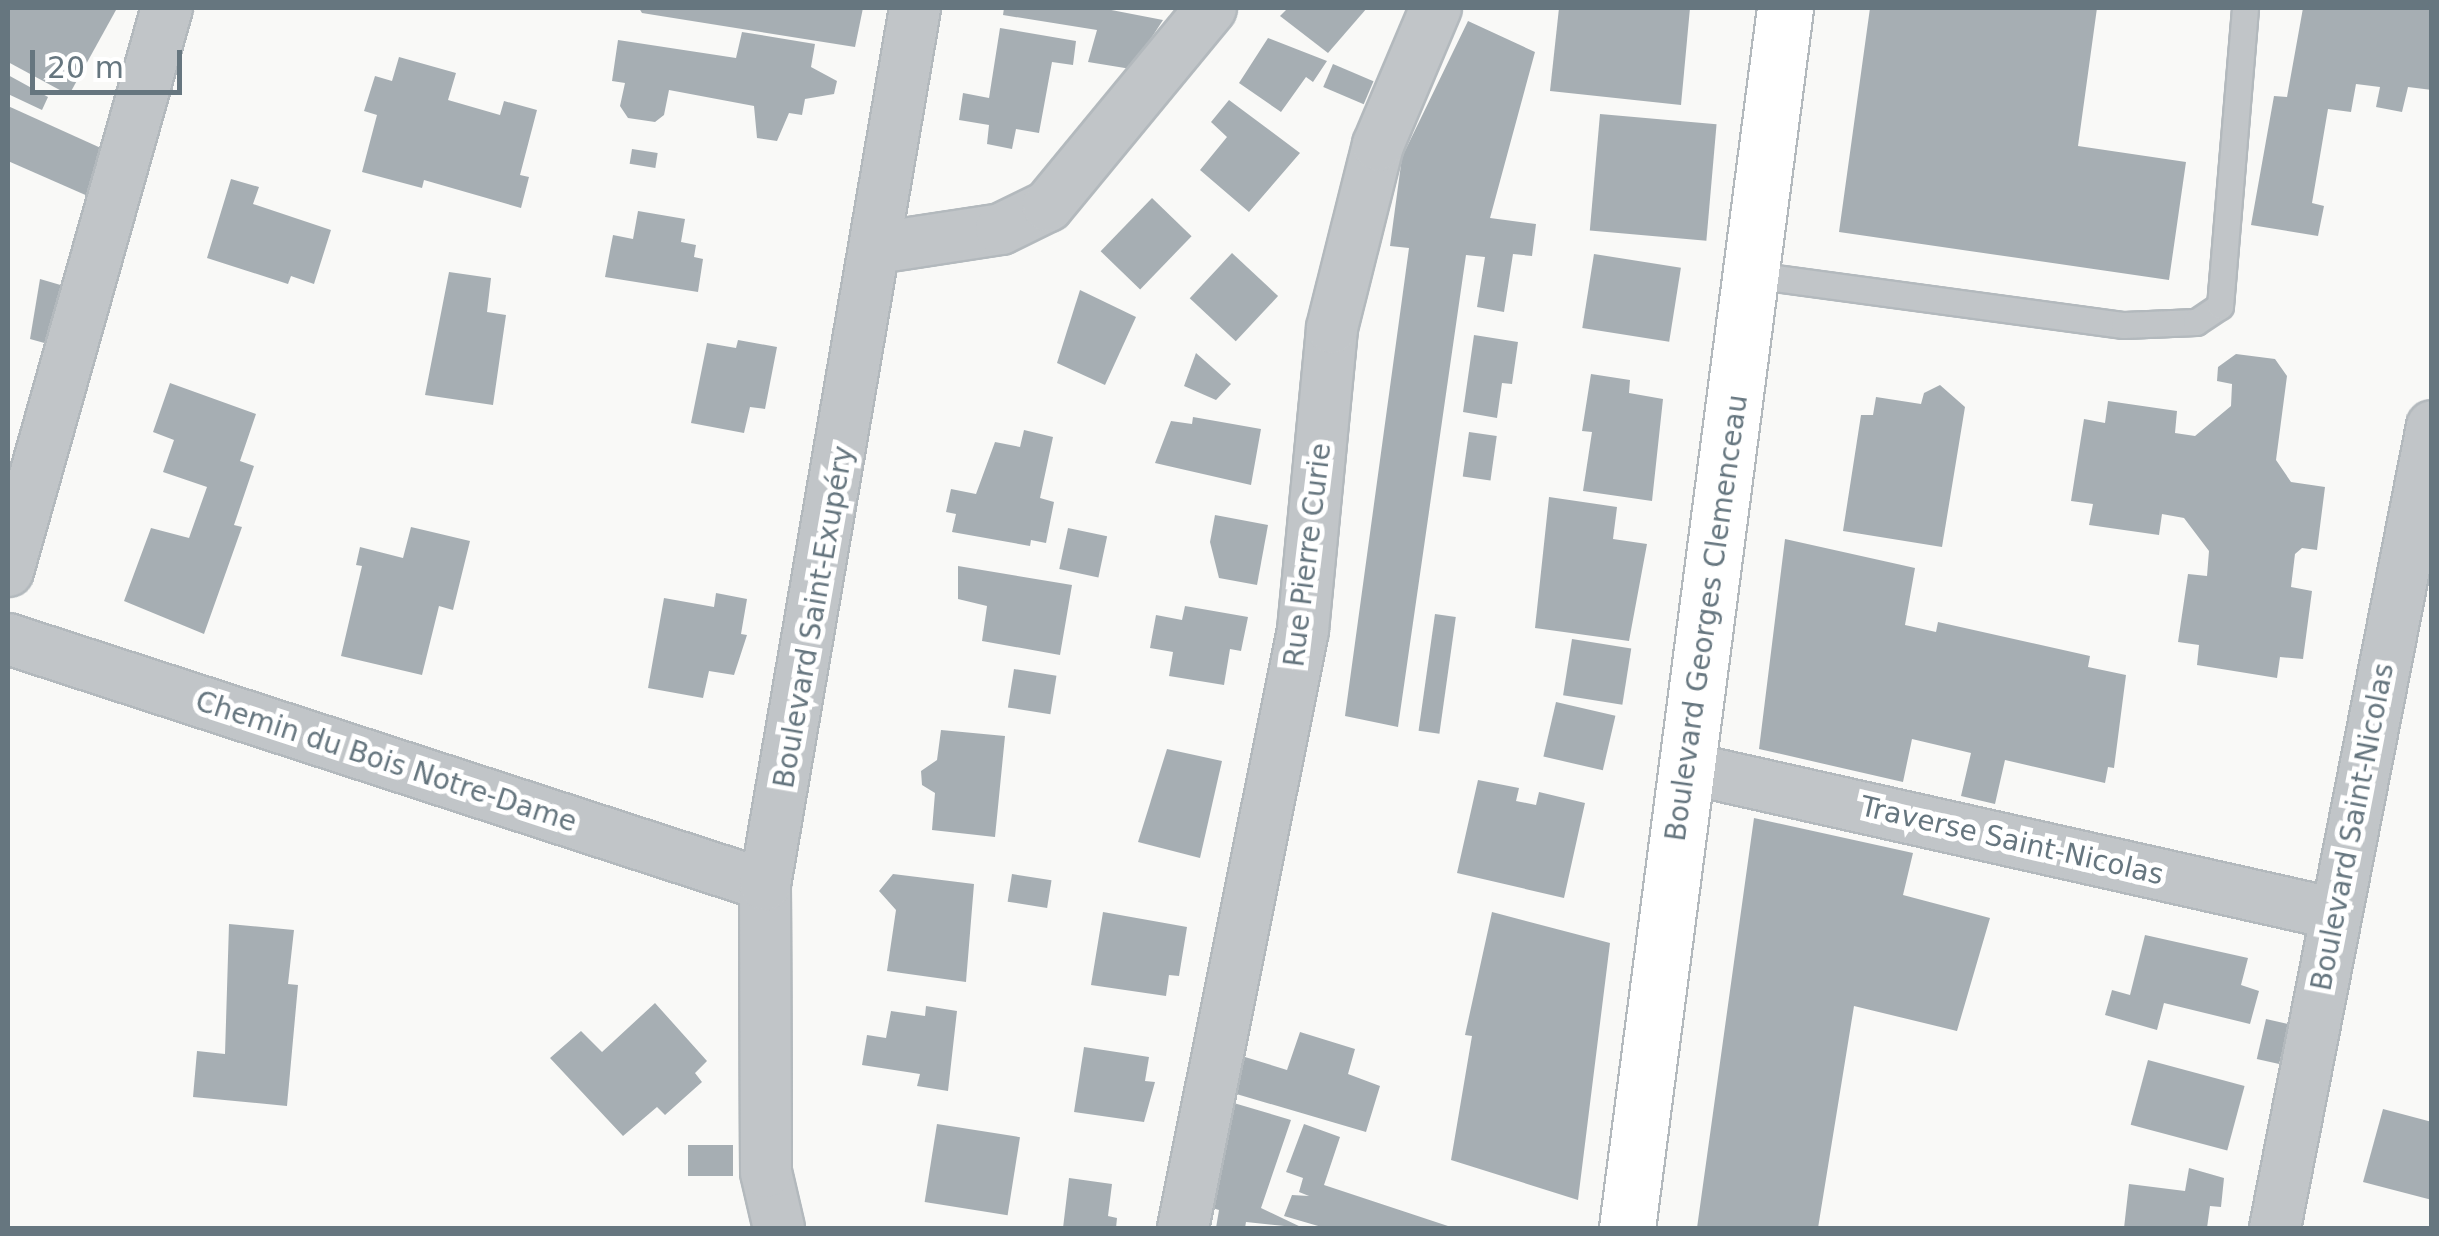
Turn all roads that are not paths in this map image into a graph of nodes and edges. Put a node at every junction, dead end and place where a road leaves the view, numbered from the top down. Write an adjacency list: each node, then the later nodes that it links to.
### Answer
1 (166, 8): 10 (street)
2 (915, 8): 7 (street, Boulevard Saint-Exupéry)
3 (1211, 8): 7 (street)
4 (1436, 8): 16 (street, Rue Pierre Curie)
5 (1784, 8): 8 (street, Boulevard Georges Clemenceau)
6 (2246, 8): 8 (lane)
7 (878, 248): 13 (street, Boulevard Saint-Exupéry)
8 (1752, 275): 12 (street, Boulevard Georges Clemenceau)
9 (2432, 426): 14 (street, Boulevard Saint-Nicolas)
10 (8, 572)
11 (8, 639): 13 (street, Chemin du Bois Notre-Dame)
12 (1688, 768): 14 (street, Traverse Saint-Nicolas); 17 (street, Boulevard Georges Clemenceau)
13 (765, 885): 15 (street, Boulevard Saint-Exupéry)
14 (2336, 914): 18 (street, Boulevard Saint-Nicolas)
15 (779, 1228)
16 (1183, 1228)
17 (1626, 1228)
18 (2276, 1228)

